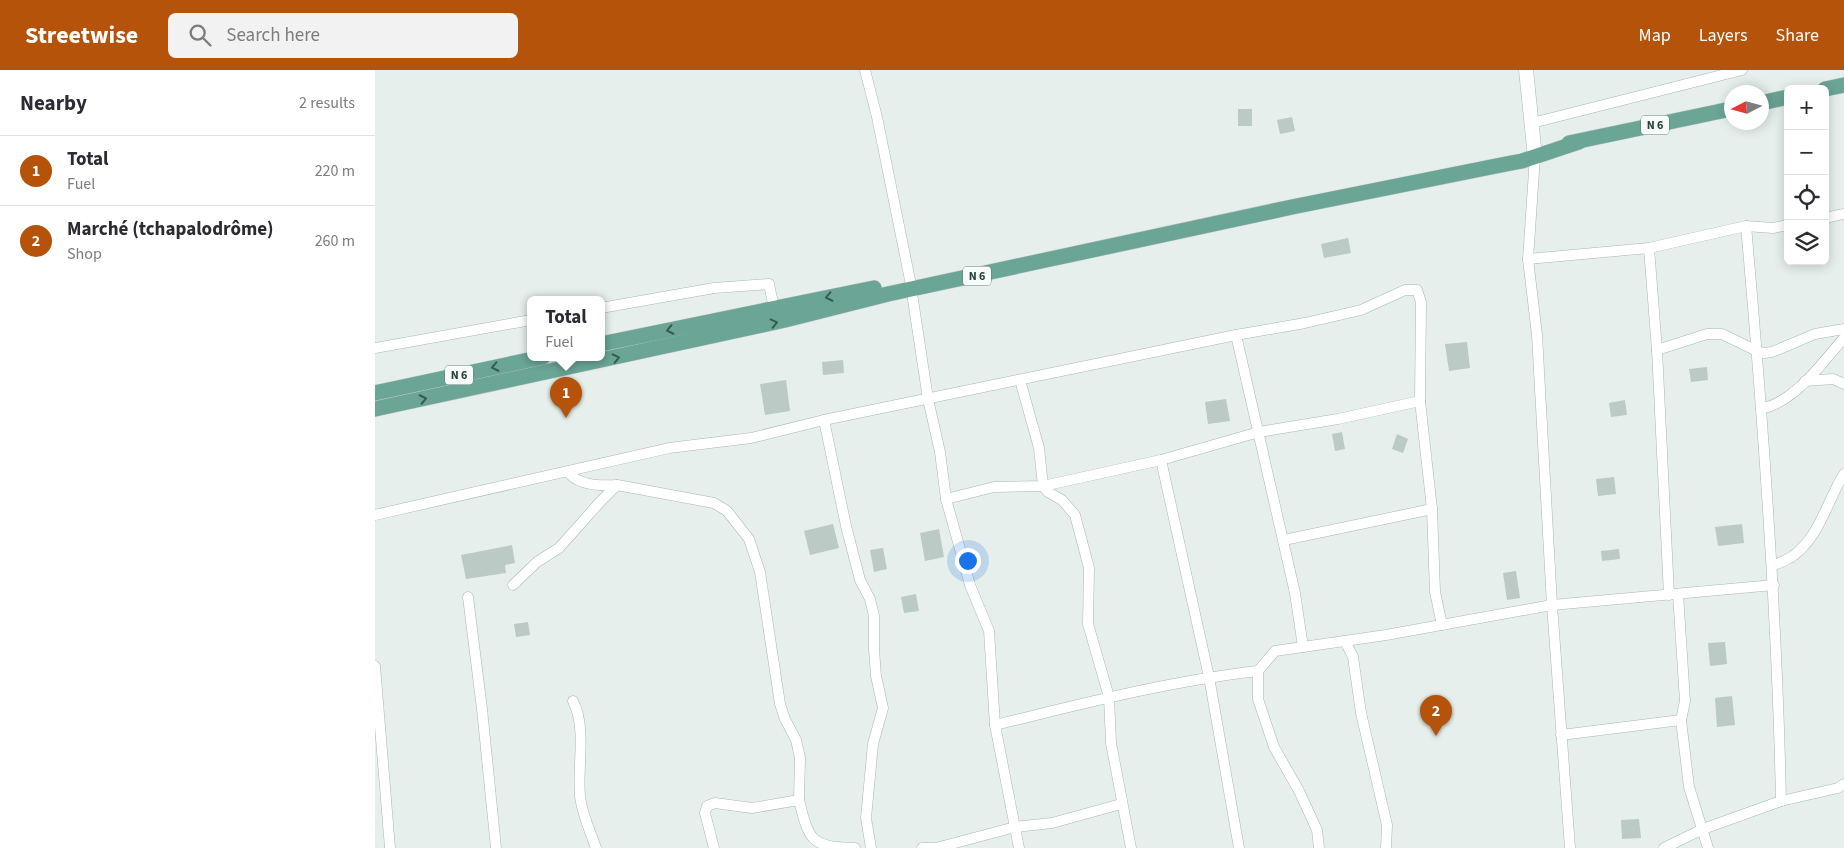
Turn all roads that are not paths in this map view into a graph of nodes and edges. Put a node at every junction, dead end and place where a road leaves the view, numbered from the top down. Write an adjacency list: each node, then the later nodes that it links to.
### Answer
1 (865, 70): 17 (street)
2 (1526, 70): 9 (street)
3 (1742, 70): 9 (street)
4 (1844, 85): 5 (main road)
5 (1829, 88)
6 (1784, 98): 7 (main road)
7 (1769, 101)
8 (1724, 111): 10 (main road, N 6)
9 (1532, 123): 10 (street)
10 (1534, 152): 16 (street); 17 (main road, N 6)
11 (1844, 214): 12 (street)
12 (1829, 217)
13 (1746, 226): 14 (street); 15 (street); 27 (street)
14 (1784, 226)
15 (1649, 248): 16 (street); 26 (street)
16 (1528, 259): 55 (street)
17 (911, 285): 19 (main road, N 6, one-way to 19); 29 (main road, N 6, one-way to 17); 35 (street)
18 (605, 307): 19 (street)
19 (774, 308): 24 (main road, N 6, one-way to 24)
20 (527, 321): 25 (street)
21 (1844, 328): 27 (street)
22 (1235, 335): 31 (street); 36 (street); 40 (street)
23 (1844, 338): 32 (street)
24 (605, 343)
25 (375, 348)
26 (1657, 350): 27 (street); 53 (street)
27 (1757, 351): 38 (street)
28 (527, 360): 34 (main road, N 6, one-way to 34)
29 (605, 360)
30 (598, 361): 37 (main road, N 6, one-way to 30)
31 (1020, 380): 35 (street); 45 (street)
32 (1805, 381): 33 (street); 38 (street)
33 (1844, 384)
34 (375, 393)
35 (928, 399): 39 (street); 46 (street)
36 (1420, 401): 40 (street); 47 (street)
37 (375, 409)
38 (1761, 409): 50 (street)
39 (824, 420): 42 (street); 79 (street)
40 (1259, 432): 41 (street); 49 (street)
41 (1161, 460): 45 (street); 61 (street)
42 (569, 472): 44 (street); 48 (street)
43 (1844, 474): 50 (street)
44 (617, 485): 51 (street); 68 (street)
45 (1043, 486): 46 (street); 62 (street)
46 (946, 499): 65 (street)
47 (1432, 509): 49 (street); 56 (street)
48 (375, 515)
49 (1283, 540): 58 (street)
50 (1772, 566): 52 (street)
51 (513, 585)
52 (1774, 585): 53 (street); 69 (street)
53 (1673, 594): 55 (street); 64 (street)
54 (468, 597): 74 (street)
55 (1552, 605): 56 (street); 66 (street)
56 (1442, 625): 57 (street)
57 (1345, 641): 58 (street); 86 (street)
58 (1303, 647): 60 (street)
59 (375, 666): 73 (street)
60 (1258, 671): 61 (street); 85 (street)
61 (1209, 677): 62 (street); 84 (street)
62 (1109, 698): 65 (street); 70 (street)
63 (573, 701): 75 (street)
64 (1681, 720): 66 (street); 72 (street)
65 (995, 725): 71 (street)
66 (1561, 735): 87 (street)
67 (1844, 784): 69 (street)
68 (799, 800): 76 (street); 77 (street)
69 (1781, 801): 72 (street)
70 (1121, 804): 71 (street); 83 (street)
71 (1015, 827): 81 (street); 82 (street)
72 (1703, 829): 88 (street); 89 (street)
73 (390, 848)
74 (495, 848)
75 (596, 848)
76 (714, 848)
77 (836, 848): 78 (street)
78 (855, 848)
79 (871, 848)
80 (922, 848): 81 (street)
81 (936, 848)
82 (1019, 848)
83 (1131, 848)
84 (1239, 848)
85 (1319, 848)
86 (1386, 848)
87 (1570, 848)
88 (1664, 848)
89 (1708, 848)

